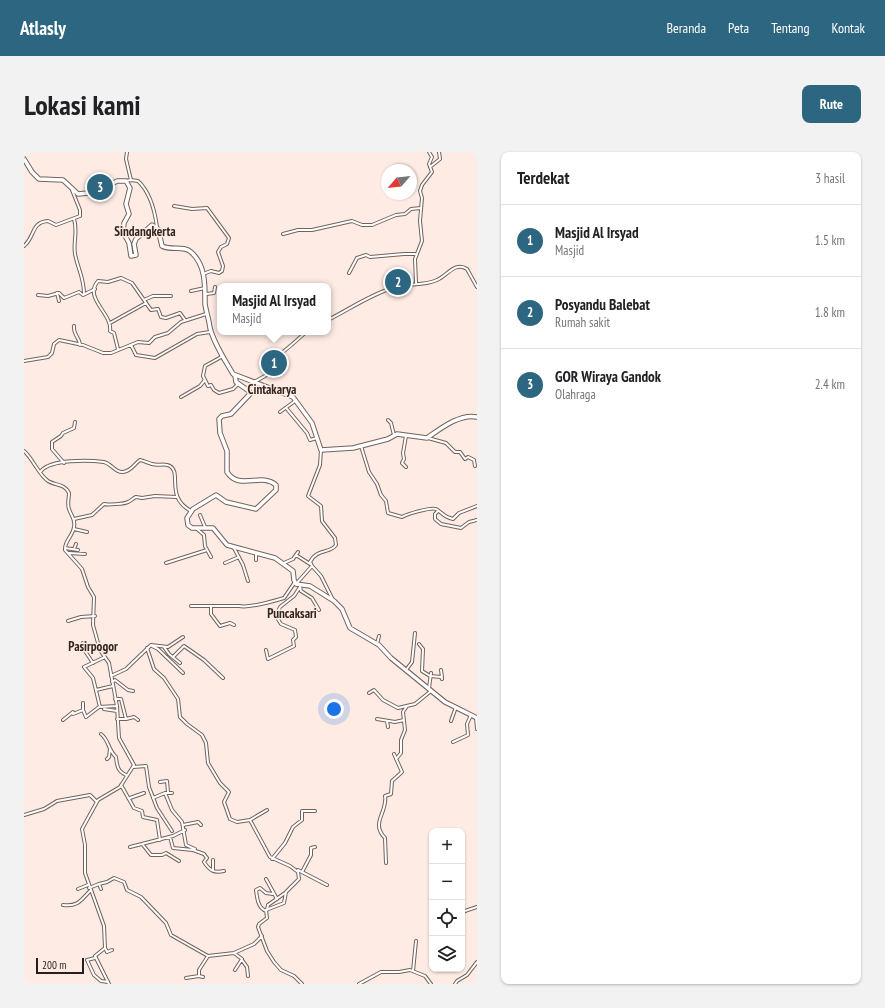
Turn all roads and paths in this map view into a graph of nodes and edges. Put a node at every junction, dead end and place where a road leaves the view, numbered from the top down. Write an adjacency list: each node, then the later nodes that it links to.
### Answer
1 (126, 152): 8 (street)
2 (428, 152): 4 (street)
3 (440, 152): 6 (street)
4 (432, 158): 6 (street); 7 (street)
5 (24, 159): 10 (main road)
6 (436, 162): 7 (street)
7 (430, 167): 12 (street)
8 (130, 180): 9 (street); 14 (street)
9 (126, 181): 10 (main road); 14 (main road)
10 (71, 188): 13 (street)
11 (174, 206): 19 (street)
12 (421, 208): 15 (street); 17 (street)
13 (74, 219): 16 (street); 27 (street)
14 (157, 228): 19 (main road)
15 (283, 234)
16 (24, 246)
17 (415, 254): 18 (street); 20 (street)
18 (349, 273)
19 (203, 274): 21 (main road)
20 (416, 283): 23 (street); 35 (street)
21 (206, 287): 25 (street); 28 (main road)
22 (215, 287): 28 (street)
23 (477, 287)
24 (95, 289): 27 (street); 31 (street); 37 (street)
25 (191, 291)
26 (57, 293): 27 (street); 29 (street); 32 (street)
27 (84, 294)
28 (206, 294): 34 (main road)
29 (38, 295)
30 (171, 296): 31 (street)
31 (144, 300): 33 (street)
32 (60, 301)
33 (146, 303): 36 (street); 37 (street)
34 (208, 314): 36 (street); 39 (main road)
35 (331, 318)
36 (185, 320): 42 (street)
37 (110, 323): 43 (street)
38 (74, 326): 41 (street)
39 (212, 332): 42 (street); 44 (main road)
40 (302, 335): 48 (street)
41 (80, 345): 43 (street); 45 (street)
42 (131, 345): 43 (street)
43 (118, 349)
44 (224, 356): 46 (main road); 47 (street)
45 (24, 361)
46 (234, 375): 48 (main road); 49 (main road)
47 (205, 380): 49 (street); 50 (street)
48 (253, 382): 51 (main road)
49 (238, 384): 70 (main road)
50 (181, 397)
51 (296, 400): 52 (street); 59 (main road)
52 (287, 408): 53 (street); 59 (street)
53 (280, 412)
54 (477, 417): 60 (main road)
55 (388, 420): 58 (street)
56 (75, 422): 64 (street)
57 (406, 434): 58 (main road); 60 (main road); 66 (street)
58 (394, 435): 61 (main road)
59 (317, 438): 62 (main road)
60 (427, 438): 65 (street)
61 (361, 445): 62 (main road); 71 (street)
62 (321, 450): 94 (street)
63 (24, 451): 67 (street)
64 (64, 463): 67 (street); 68 (street)
65 (475, 466)
66 (406, 467)
67 (41, 472): 73 (street)
68 (177, 497): 70 (street); 73 (street)
69 (477, 506): 71 (street)
70 (191, 511): 76 (main road)
71 (438, 511): 74 (street)
72 (200, 515): 75 (street)
73 (74, 519): 77 (street)
74 (477, 520)
75 (204, 527): 76 (main road); 80 (main road)
76 (197, 528): 84 (street)
77 (74, 529): 78 (street); 81 (street)
78 (87, 532)
79 (76, 544): 82 (street)
80 (234, 547): 86 (main road); 89 (street)
81 (65, 548): 82 (street); 85 (street)
82 (74, 549): 83 (street)
83 (78, 550)
84 (207, 550): 88 (street); 92 (street)
85 (67, 553): 87 (street); 101 (street)
86 (256, 553): 90 (street); 93 (main road)
87 (85, 554)
88 (210, 557)
89 (240, 557): 91 (street); 95 (street)
90 (256, 560)
91 (225, 562)
92 (166, 563)
93 (284, 563): 94 (street); 96 (main road)
94 (311, 565): 96 (street); 97 (street)
95 (248, 581)
96 (298, 584): 97 (main road); 99 (street); 100 (street); 112 (street)
97 (334, 601): 108 (main road)
98 (191, 606): 99 (street)
99 (211, 606): 103 (street)
100 (319, 610)
101 (95, 616): 102 (street); 113 (street)
102 (68, 622)
103 (234, 625)
104 (415, 633): 117 (street)
105 (379, 636): 108 (street)
106 (183, 637): 111 (street)
107 (83, 643): 115 (street)
108 (377, 644): 117 (main road)
109 (420, 644): 122 (street)
110 (148, 647): 111 (street); 119 (street); 121 (street); 172 (street)
111 (164, 647): 114 (street)
112 (266, 650)
113 (105, 656): 115 (street); 121 (street)
114 (173, 657): 116 (street); 123 (street)
115 (93, 663): 126 (street)
116 (180, 663)
117 (406, 670): 128 (main road)
118 (441, 670): 122 (street)
119 (183, 673)
120 (431, 673): 122 (street)
121 (111, 676): 124 (street)
122 (430, 676): 128 (street)
123 (222, 678)
124 (112, 682): 125 (street); 127 (street)
125 (113, 686): 126 (street); 130 (street)
126 (96, 690): 134 (street)
127 (133, 690)
128 (430, 690): 132 (street); 135 (main road)
129 (369, 693): 132 (street)
130 (115, 699): 133 (street); 140 (street)
131 (83, 703): 137 (street)
132 (408, 705): 146 (street)
133 (117, 706): 134 (street); 138 (street)
134 (100, 707): 137 (street)
135 (456, 707): 139 (main road); 148 (street)
136 (104, 709): 138 (street)
137 (83, 710): 144 (street)
138 (117, 711): 142 (street)
139 (471, 715): 141 (main road); 154 (street)
140 (126, 718): 142 (street); 145 (street)
141 (476, 718): 152 (street)
142 (117, 719): 159 (street)
143 (377, 719): 147 (street)
144 (64, 720)
145 (138, 720)
146 (404, 720): 147 (street); 149 (street)
147 (387, 721): 150 (street)
148 (451, 721)
149 (404, 726): 151 (street); 158 (street)
150 (388, 727)
151 (401, 728)
152 (477, 729)
153 (101, 734): 155 (street)
154 (453, 742)
155 (110, 749): 157 (street); 160 (street)
156 (394, 754): 158 (street)
157 (107, 759)
158 (396, 759): 186 (street)
159 (133, 767): 160 (street); 167 (street)
160 (126, 775): 162 (street)
161 (160, 782): 163 (street)
162 (121, 785): 166 (street); 168 (street)
163 (167, 792): 165 (street); 167 (street); 173 (street)
164 (144, 793): 166 (street)
165 (172, 793)
166 (129, 798): 178 (street)
167 (153, 798): 176 (street)
168 (97, 802): 171 (street); 194 (street)
169 (267, 810): 172 (street)
170 (315, 811): 183 (street)
171 (24, 815)
172 (250, 820): 183 (street)
173 (183, 825): 174 (street); 175 (street)
174 (201, 825)
175 (184, 830): 177 (street); 182 (street)
176 (172, 831)
177 (170, 837): 178 (street); 182 (street)
178 (160, 840): 179 (street)
179 (142, 844): 180 (street); 184 (street)
180 (130, 848)
181 (315, 848): 190 (street)
182 (197, 851): 189 (street)
183 (272, 859): 187 (street)
184 (179, 860)
185 (213, 860): 189 (street)
186 (386, 863)
187 (295, 869): 190 (street); 198 (street)
188 (224, 871): 189 (street)
189 (213, 872)
190 (302, 872): 193 (street)
191 (266, 879): 199 (street)
192 (99, 884): 194 (street); 196 (street); 210 (street)
193 (327, 885)
194 (89, 886): 195 (street); 197 (street)
195 (78, 889)
196 (101, 889)
197 (90, 892): 201 (street); 207 (street)
198 (285, 893): 200 (street); 203 (street)
199 (273, 894): 200 (street); 203 (street)
200 (276, 900): 203 (street)
201 (63, 905)
202 (477, 907): 204 (street)
203 (267, 910): 205 (street)
204 (465, 911)
205 (262, 936): 209 (street); 221 (street)
206 (416, 940): 215 (street)
207 (105, 948): 208 (street); 211 (street)
208 (112, 950)
209 (234, 953): 210 (street); 212 (street)
210 (208, 956): 216 (street)
211 (95, 958): 220 (street); 220 (street)
212 (242, 960): 214 (street); 217 (street)
213 (477, 962): 224 (street)
214 (235, 970)
215 (414, 971): 222 (street); 223 (street)
216 (199, 976): 218 (street); 219 (street)
217 (248, 976)
218 (203, 977)
219 (186, 978)
220 (108, 983)
221 (302, 984)
222 (359, 984)
223 (431, 984)
224 (455, 984)

